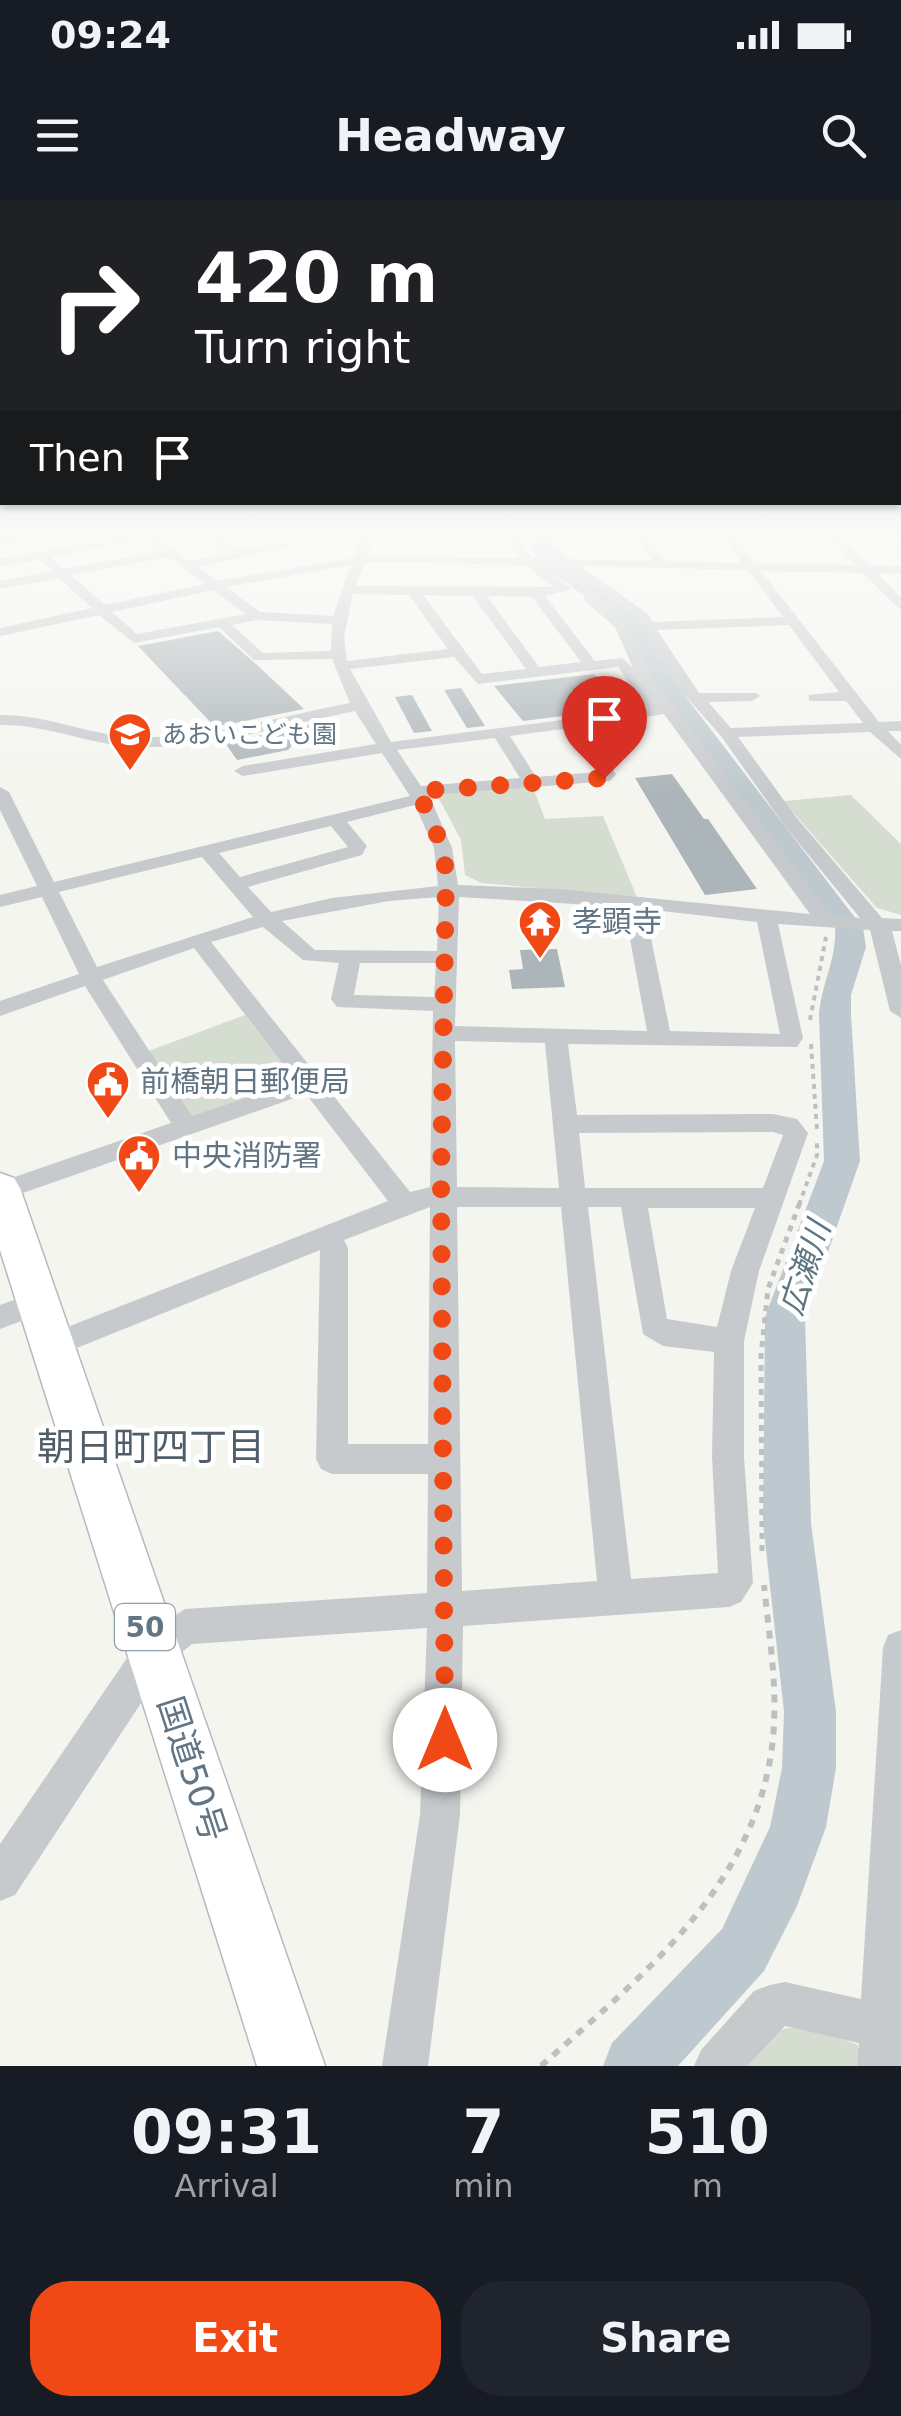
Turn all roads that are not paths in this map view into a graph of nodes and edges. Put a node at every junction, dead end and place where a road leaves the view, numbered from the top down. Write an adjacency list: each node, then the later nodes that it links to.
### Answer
1 (35, 621): 14 (street)
2 (52, 621): 14 (street)
3 (115, 621): 13 (street)
4 (232, 621): 13 (street)
5 (340, 621): 18 (street)
6 (434, 621): 17 (street)
7 (499, 621): 20 (street)
8 (557, 621): 19 (street)
9 (618, 621): 47 (street)
10 (646, 621): 15 (street)
11 (791, 621): 15 (street)
12 (793, 621): 23 (street)
13 (222, 623): 18 (street)
14 (38, 624): 16 (street)
15 (650, 626): 24 (street)
16 (0, 632)
17 (456, 652): 18 (street); 20 (street)
18 (340, 660): 25 (street)
19 (591, 666): 20 (street); 27 (street)
20 (536, 673)
21 (752, 696): 24 (street)
22 (812, 696): 23 (street)
23 (850, 696): 29 (street)
24 (696, 698): 31 (street)
25 (362, 705): 26 (street); 32 (street)
26 (0, 720)
27 (568, 724): 30 (street); 35 (street)
28 (901, 726): 29 (street)
29 (874, 727): 31 (street); 33 (street)
30 (500, 732): 32 (street); 35 (street)
31 (727, 733): 48 (street)
32 (388, 746): 34 (street); 36 (street)
33 (901, 754)
34 (243, 771)
35 (532, 784): 36 (street)
36 (420, 794): 38 (street); 42 (street)
37 (2, 802): 41 (street)
38 (334, 818): 39 (street); 40 (street)
39 (206, 850): 40 (street); 41 (street)
40 (236, 884): 45 (street)
41 (50, 889): 43 (street); 53 (street)
42 (446, 890): 44 (street); 45 (street); 51 (street)
43 (0, 901)
44 (634, 905): 46 (street); 58 (street)
45 (271, 919): 50 (street); 52 (street)
46 (767, 919): 47 (street); 58 (street)
47 (826, 920): 48 (street)
48 (868, 924): 49 (street); 55 (street)
49 (901, 924)
50 (200, 941): 53 (street); 59 (street)
51 (444, 957): 52 (street); 56 (street)
52 (350, 959): 56 (street)
53 (94, 977): 54 (street); 61 (street)
54 (0, 1009)
55 (901, 1011)
56 (443, 1018): 57 (street); 63 (street)
57 (556, 1036): 58 (street); 60 (street)
58 (660, 1040)
59 (311, 1084): 61 (street); 67 (street)
60 (567, 1124): 64 (street); 66 (street)
61 (187, 1128): 62 (street)
62 (1, 1190): 69 (highway, 国道50号 / 50)
63 (442, 1198): 64 (street); 67 (street); 71 (street)
64 (572, 1198): 65 (street); 72 (street)
65 (633, 1198): 66 (street); 70 (street)
66 (774, 1198): 70 (street)
67 (406, 1205): 68 (street)
68 (328, 1238): 69 (street); 71 (street)
69 (30, 1322): 75 (highway, 国道50号 / 50)
70 (729, 1341): 72 (street)
71 (442, 1459): 73 (street)
72 (616, 1598): 73 (street)
73 (444, 1610): 75 (street); 79 (street)
74 (901, 1648): 77 (street)
75 (153, 1652): 76 (street); 78 (highway, 国道50号 / 50)
76 (0, 1880)
77 (888, 2041): 80 (street)
78 (292, 2066)
79 (405, 2066)
80 (717, 2066)

